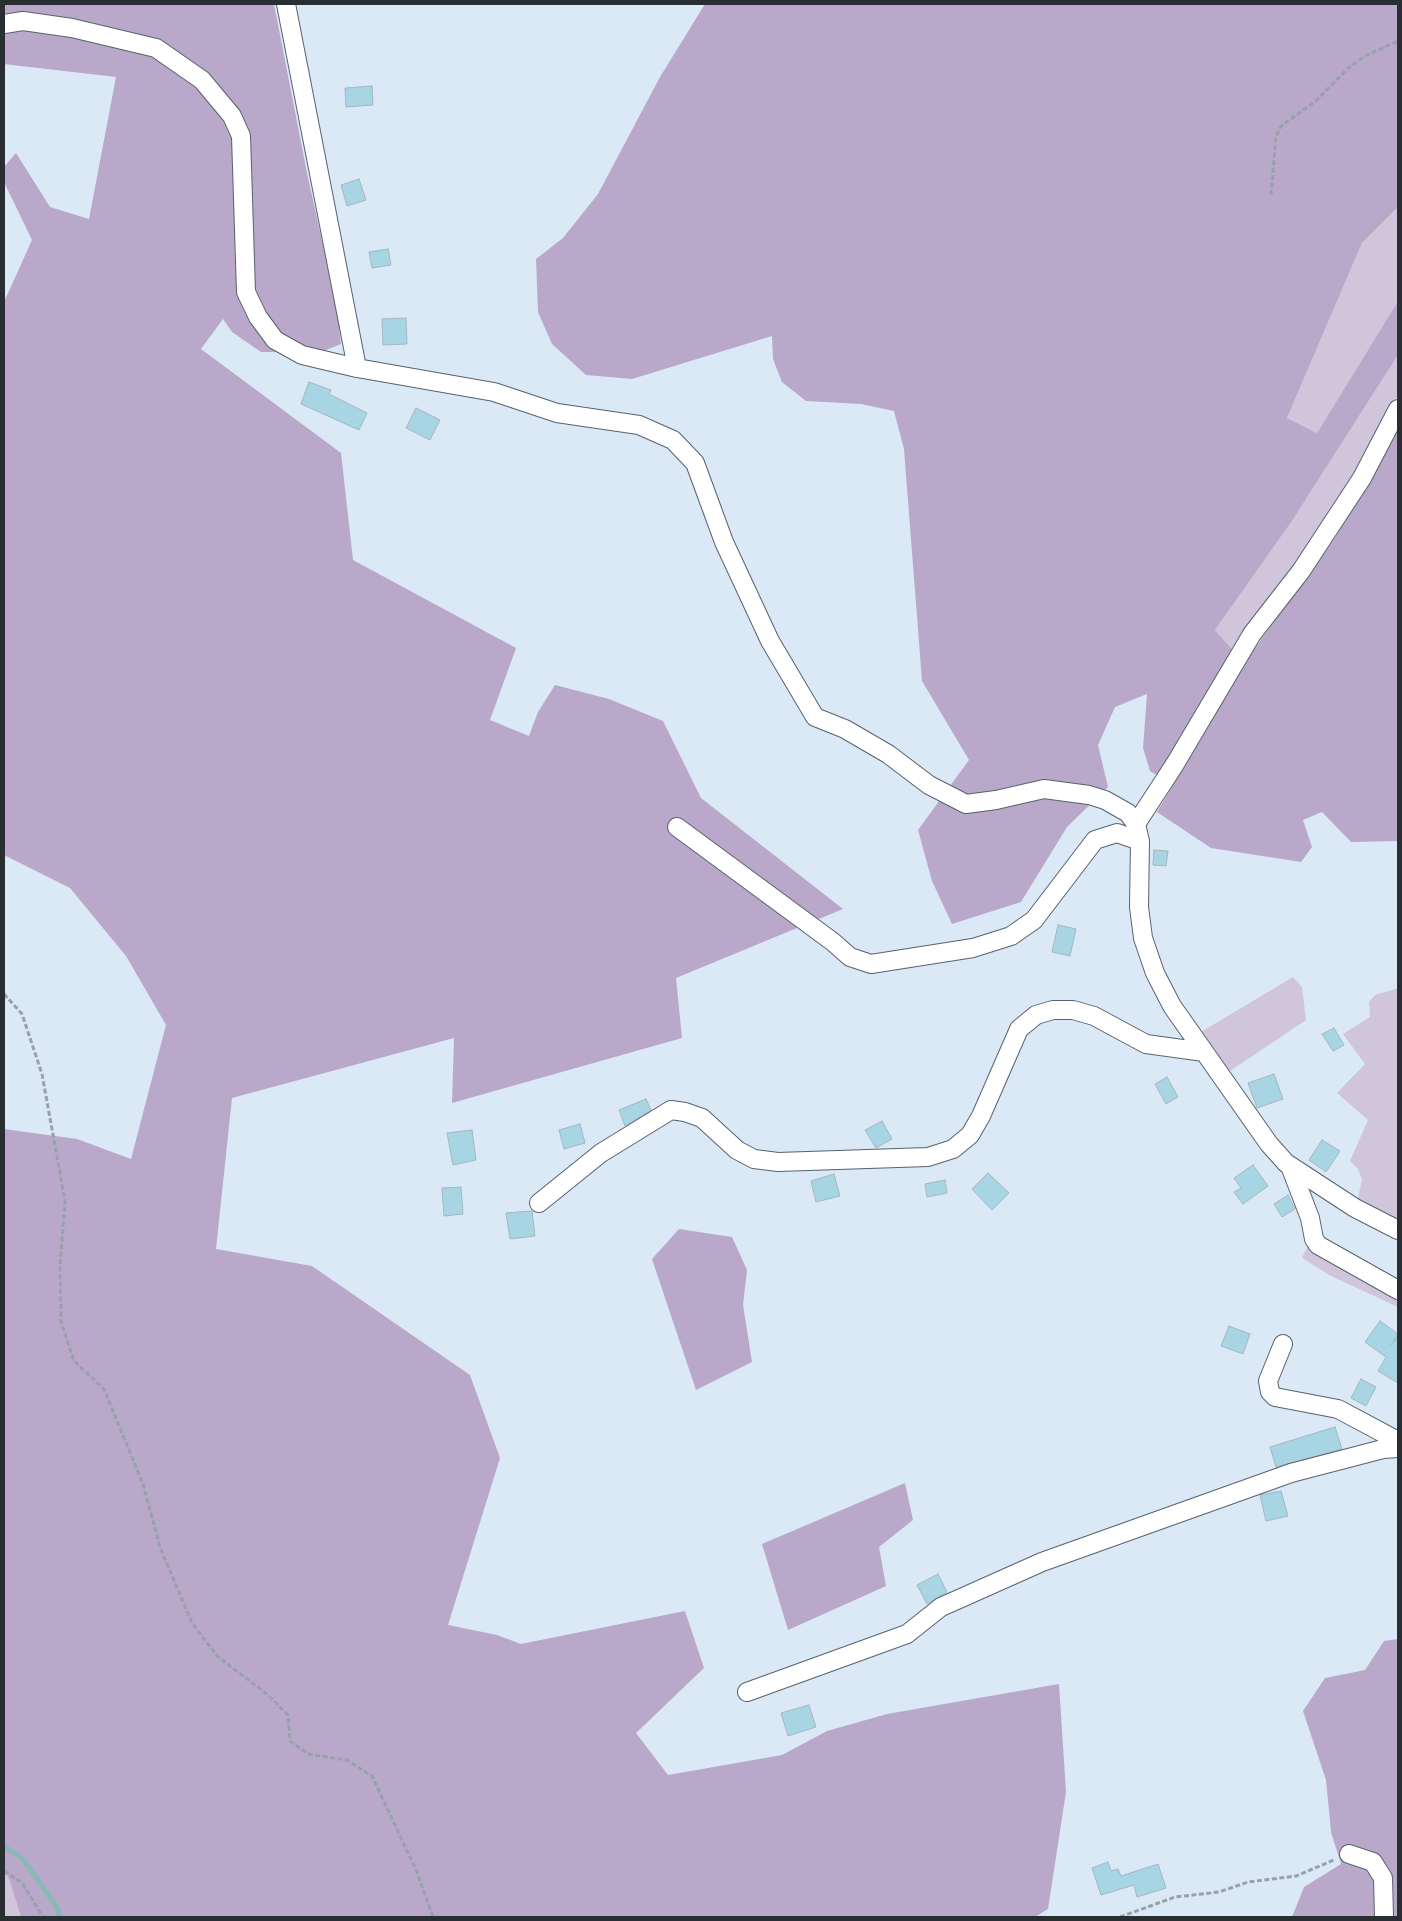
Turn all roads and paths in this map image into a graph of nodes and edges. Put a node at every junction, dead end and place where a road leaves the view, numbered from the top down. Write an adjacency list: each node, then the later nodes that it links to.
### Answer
1 (286, 4): 5 (street)
2 (4, 24): 5 (street)
3 (1398, 41): 4 (path)
4 (1271, 195)
5 (356, 368): 8 (street)
6 (1398, 409): 8 (street)
7 (677, 827): 8 (street)
8 (1138, 832): 10 (street)
9 (4, 994): 22 (path)
10 (1204, 1052): 11 (street); 12 (street)
11 (1290, 1166): 13 (street); 14 (street)
12 (539, 1203)
13 (1398, 1230)
14 (1398, 1290)
15 (1282, 1344): 16 (street)
16 (1398, 1441)
17 (1398, 1448): 18 (street)
18 (746, 1692)
19 (1349, 1854): 23 (path); 24 (street)
20 (4, 1871): 21 (path)
21 (43, 1917)
22 (433, 1917)
23 (1120, 1917)
24 (1384, 1917)

